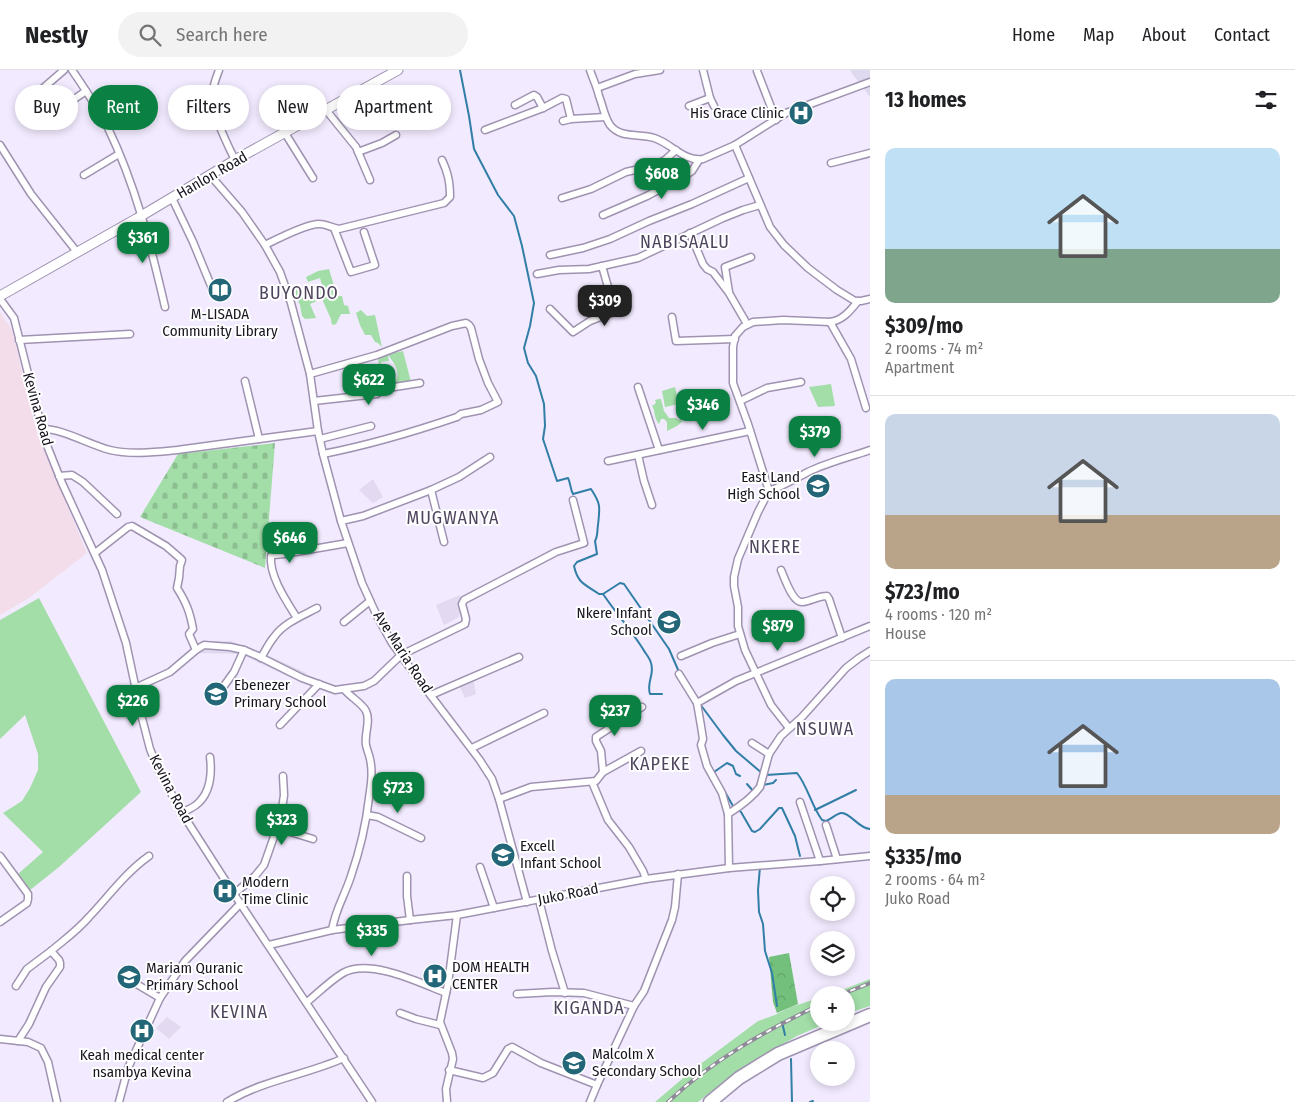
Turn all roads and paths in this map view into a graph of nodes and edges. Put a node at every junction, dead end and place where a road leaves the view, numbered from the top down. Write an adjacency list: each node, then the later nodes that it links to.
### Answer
1 (64, 70): 10 (street)
2 (72, 70): 12 (street)
3 (219, 70): 35 (street)
4 (398, 70): 19 (main road, Hanlon Road)
5 (590, 70): 11 (street)
6 (660, 70): 11 (street)
7 (703, 70): 14 (street)
8 (757, 71): 23 (street)
9 (870, 82): 23 (street)
10 (47, 85)
11 (597, 88): 21 (street)
12 (86, 91): 13 (street); 34 (street)
13 (78, 96)
14 (710, 98): 16 (street); 17 (street)
15 (515, 105): 18 (street)
16 (689, 106)
17 (714, 106)
18 (543, 108): 22 (street); 26 (street)
19 (327, 109)
20 (327, 111): 32 (street)
21 (605, 116): 22 (street); 31 (street)
22 (570, 118): 24 (street)
23 (776, 120): 30 (street)
24 (563, 121)
25 (290, 130): 27 (main road, Hanlon Road)
26 (485, 130)
27 (285, 133): 35 (main road, Hanlon Road); 41 (street)
28 (396, 135): 32 (street)
29 (0, 145): 53 (street)
30 (735, 145): 37 (street); 42 (street)
31 (676, 150): 37 (street); 45 (street)
32 (358, 152): 43 (street)
33 (870, 153): 38 (street)
34 (119, 154): 39 (street); 48 (street)
35 (235, 160): 40 (main road, Hanlon Road)
36 (442, 160): 49 (street)
37 (698, 160): 47 (street)
38 (831, 163)
39 (84, 175)
40 (210, 175): 44 (main road, Hanlon Road); 52 (street, Ave Maria Road)
41 (312, 178)
42 (750, 178): 46 (street); 54 (street)
43 (370, 180)
44 (172, 198): 48 (main road, Hanlon Road); 58 (street)
45 (562, 198)
46 (760, 205): 51 (street); 62 (street)
47 (603, 215)
48 (141, 216): 53 (main road, Hanlon Road); 63 (street)
49 (334, 228): 50 (street); 52 (street)
50 (364, 232)
51 (690, 233): 56 (street); 59 (street)
52 (265, 245): 71 (street, Ave Maria Road)
53 (77, 252): 60 (main road, Hanlon Road)
54 (550, 255)
55 (751, 257): 59 (street)
56 (602, 266): 57 (street); 64 (street)
57 (537, 274)
58 (214, 293)
59 (729, 293): 67 (street)
60 (0, 297): 70 (street, Kevina Road)
61 (870, 299): 62 (street)
62 (858, 301): 66 (street)
63 (165, 307)
64 (550, 309)
65 (672, 317): 69 (street)
66 (830, 322): 67 (street); 78 (street)
67 (747, 324): 69 (street)
68 (130, 334): 70 (street)
69 (734, 339): 77 (street)
70 (19, 340): 80 (street, Kevina Road)
71 (310, 374): 76 (street, Ave Maria Road); 87 (street)
72 (245, 381): 83 (street)
73 (801, 382): 77 (street)
74 (420, 383): 76 (street)
75 (638, 386): 85 (street)
76 (314, 401): 81 (street, Ave Maria Road)
77 (740, 401): 82 (street)
78 (866, 408)
79 (371, 426): 84 (street)
80 (42, 429): 83 (street); 91 (street, Kevina Road)
81 (318, 431): 83 (street); 84 (street, Ave Maria Road)
82 (750, 431): 85 (street); 93 (street)
83 (259, 438)
84 (320, 439): 87 (street, Ave Maria Road)
85 (659, 450): 88 (street)
86 (870, 450): 93 (street)
87 (323, 454): 97 (street, Ave Maria Road)
88 (638, 455): 90 (street); 95 (street)
89 (490, 457): 92 (street)
90 (608, 461)
91 (60, 476): 96 (street); 100 (street, Kevina Road)
92 (431, 490): 97 (street); 98 (street)
93 (769, 491): 107 (street)
94 (573, 500): 112 (street)
95 (652, 505)
96 (116, 514)
97 (341, 521): 99 (street, Ave Maria Road)
98 (444, 542)
99 (348, 544): 102 (street, Ave Maria Road); 104 (street)
100 (95, 553): 109 (street); 119 (street, Kevina Road)
101 (781, 570): 108 (street)
102 (370, 601): 105 (street); 112 (street, Ave Maria Road)
103 (317, 608): 104 (street)
104 (297, 618): 115 (street)
105 (344, 622)
106 (870, 626): 108 (street)
107 (740, 634): 113 (street); 117 (street)
108 (842, 638): 117 (street)
109 (196, 650): 110 (street); 119 (street)
110 (244, 650): 115 (street); 122 (street)
111 (870, 651): 127 (street)
112 (401, 655): 120 (street); 121 (street, Ave Maria Road)
113 (681, 656)
114 (519, 657): 121 (street)
115 (261, 658): 118 (street)
116 (679, 674): 123 (street)
117 (756, 674): 123 (street); 127 (street)
118 (319, 684): 120 (street); 126 (street)
119 (135, 688): 138 (street, Kevina Road)
120 (344, 690): 140 (street)
121 (431, 695): 129 (street, Ave Maria Road)
122 (216, 697)
123 (696, 703): 139 (street)
124 (642, 707): 133 (street)
125 (544, 713): 129 (street)
126 (280, 725)
127 (789, 728): 131 (street)
128 (752, 743): 131 (street)
129 (472, 748): 136 (street, Ave Maria Road)
130 (641, 751): 133 (street)
131 (770, 754): 139 (street)
132 (210, 758): 138 (street)
133 (603, 772): 135 (street)
134 (283, 776): 142 (street)
135 (592, 782): 136 (street); 154 (street)
136 (500, 799): 157 (street, Ave Maria Road)
137 (800, 802): 149 (street)
138 (182, 813): 155 (street, Kevina Road)
139 (728, 814): 151 (street)
140 (367, 815): 143 (street); 163 (street)
141 (826, 825): 148 (street)
142 (277, 828): 144 (street); 155 (street)
143 (421, 838)
144 (313, 839)
145 (0, 856): 162 (street)
146 (148, 856): 165 (street)
147 (870, 856): 148 (street, Juko Road)
148 (837, 859): 149 (street, Juko Road)
149 (820, 861): 151 (street, Juko Road)
150 (480, 867): 159 (street)
151 (729, 868): 152 (street, Juko Road)
152 (678, 874): 154 (street, Juko Road); 173 (street)
153 (407, 876): 161 (street)
154 (646, 879): 156 (street, Juko Road)
155 (234, 894): 158 (street, Kevina Road)
156 (538, 900): 157 (street, Juko Road); 169 (street)
157 (526, 902): 159 (street, Juko Road)
158 (241, 903): 164 (street, Kevina Road); 171 (street)
159 (494, 908): 160 (street, Juko Road)
160 (457, 915): 161 (street, Juko Road); 168 (street)
161 (410, 920): 163 (street, Juko Road)
162 (0, 922)
163 (332, 930): 164 (street, Juko Road)
164 (269, 945): 172 (street, Kevina Road)
165 (51, 951): 167 (street); 178 (street)
166 (128, 979): 171 (street)
167 (16, 986)
168 (446, 993): 172 (street); 176 (street)
169 (565, 993): 170 (street); 173 (street)
170 (517, 994)
171 (160, 998): 183 (street)
172 (307, 1002): 179 (street, Kevina Road)
173 (634, 1006): 181 (street)
174 (400, 1013): 176 (street)
175 (870, 1016): 188 (highway)
176 (440, 1025): 180 (street)
177 (0, 1039): 178 (street)
178 (18, 1041): 182 (street)
179 (344, 1058): 184 (street); 185 (street, Kevina Road)
180 (450, 1070): 181 (street); 186 (street)
181 (597, 1085): 187 (street)
182 (57, 1102)
183 (119, 1102)
184 (228, 1102)
185 (372, 1102)
186 (447, 1102)
187 (590, 1102)
188 (710, 1102)

